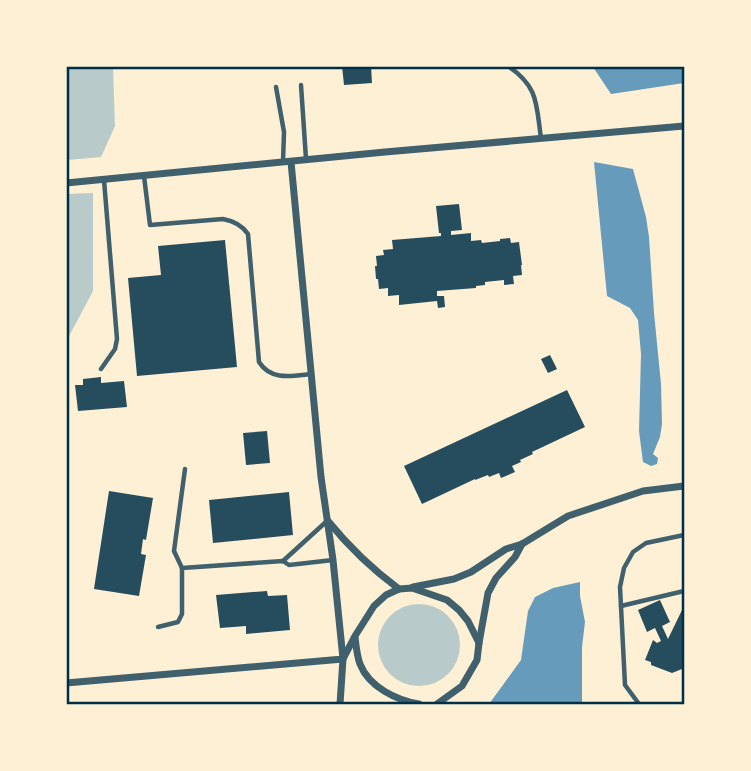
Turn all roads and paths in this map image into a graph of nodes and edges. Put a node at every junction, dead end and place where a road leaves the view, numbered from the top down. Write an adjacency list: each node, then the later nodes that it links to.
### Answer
1 (508, 66): 5 (lane)
2 (301, 85): 6 (lane)
3 (276, 87): 7 (lane)
4 (684, 126): 5 (street)
5 (541, 139): 6 (street)
6 (306, 160): 7 (street)
7 (287, 162): 8 (street); 12 (street)
8 (144, 176): 9 (street); 12 (lane)
9 (104, 180): 10 (street); 11 (lane)
10 (66, 183)
11 (101, 369)
12 (311, 374): 15 (street)
13 (185, 469): 20 (lane)
14 (684, 486): 17 (street)
15 (327, 521): 18 (street); 19 (lane); 22 (street)
16 (684, 535): 24 (lane)
17 (522, 544): 21 (street); 27 (street)
18 (333, 560): 19 (lane); 28 (street)
19 (283, 561): 20 (lane)
20 (182, 568): 25 (lane)
21 (411, 588): 22 (street); 27 (street)
22 (399, 589): 26 (street)
23 (684, 591): 24 (lane)
24 (621, 606): 33 (lane)
25 (158, 626)
26 (355, 636): 28 (street); 32 (street)
27 (479, 643): 30 (street)
28 (343, 659): 29 (street); 31 (street)
29 (66, 683)
30 (438, 704): 32 (street)
31 (340, 705)
32 (421, 705)
33 (639, 705)

